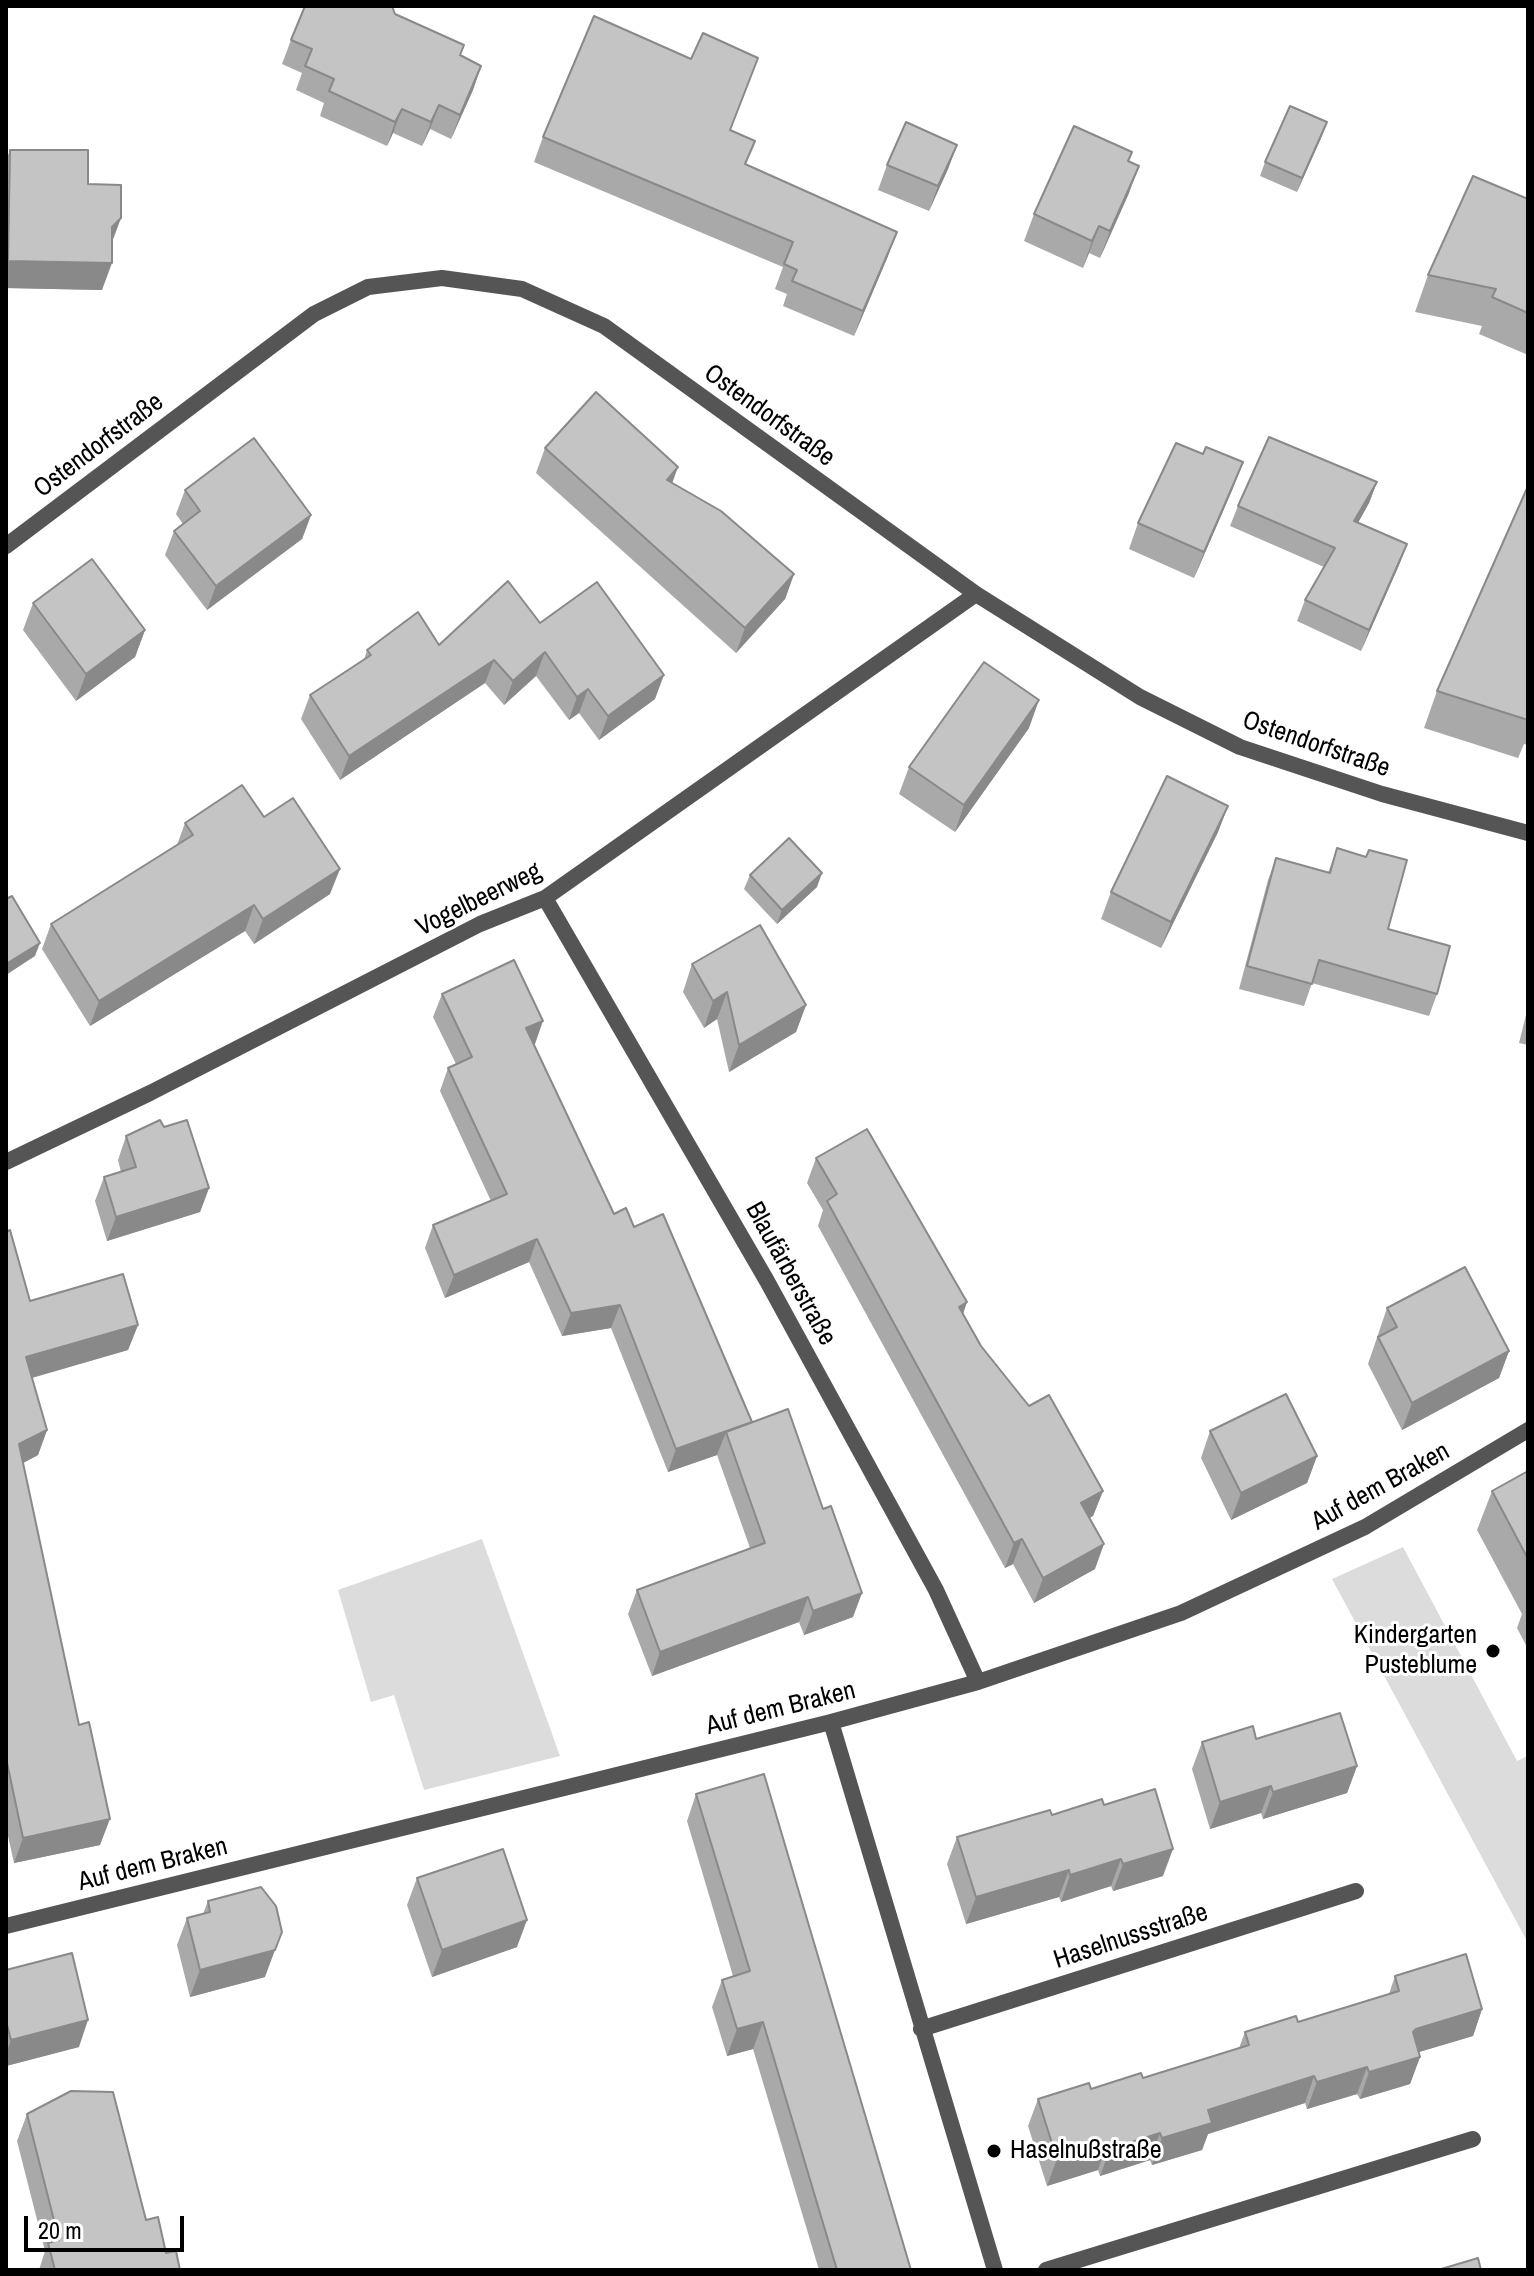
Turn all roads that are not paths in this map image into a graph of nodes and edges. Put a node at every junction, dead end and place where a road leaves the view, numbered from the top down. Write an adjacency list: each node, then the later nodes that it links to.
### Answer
1 (6, 546): 2 (street, Ostendorfstraße)
2 (976, 594): 3 (street, Ostendorfstraße); 4 (street, Vogelbeerweg)
3 (1528, 833)
4 (545, 898): 5 (street, Vogelbeerweg); 7 (street, Blaufärberstraße)
5 (6, 1162)
6 (1528, 1430): 7 (street, Auf dem Braken)
7 (978, 1682): 8 (street, Auf dem Braken)
8 (831, 1722): 10 (street, Auf dem Braken); 11 (street)
9 (1356, 1891): 11 (street, Haselnussstraße)
10 (6, 1926)
11 (921, 2029): 13 (street)
12 (1473, 2139): 14 (street)
13 (995, 2270)
14 (1046, 2270)

